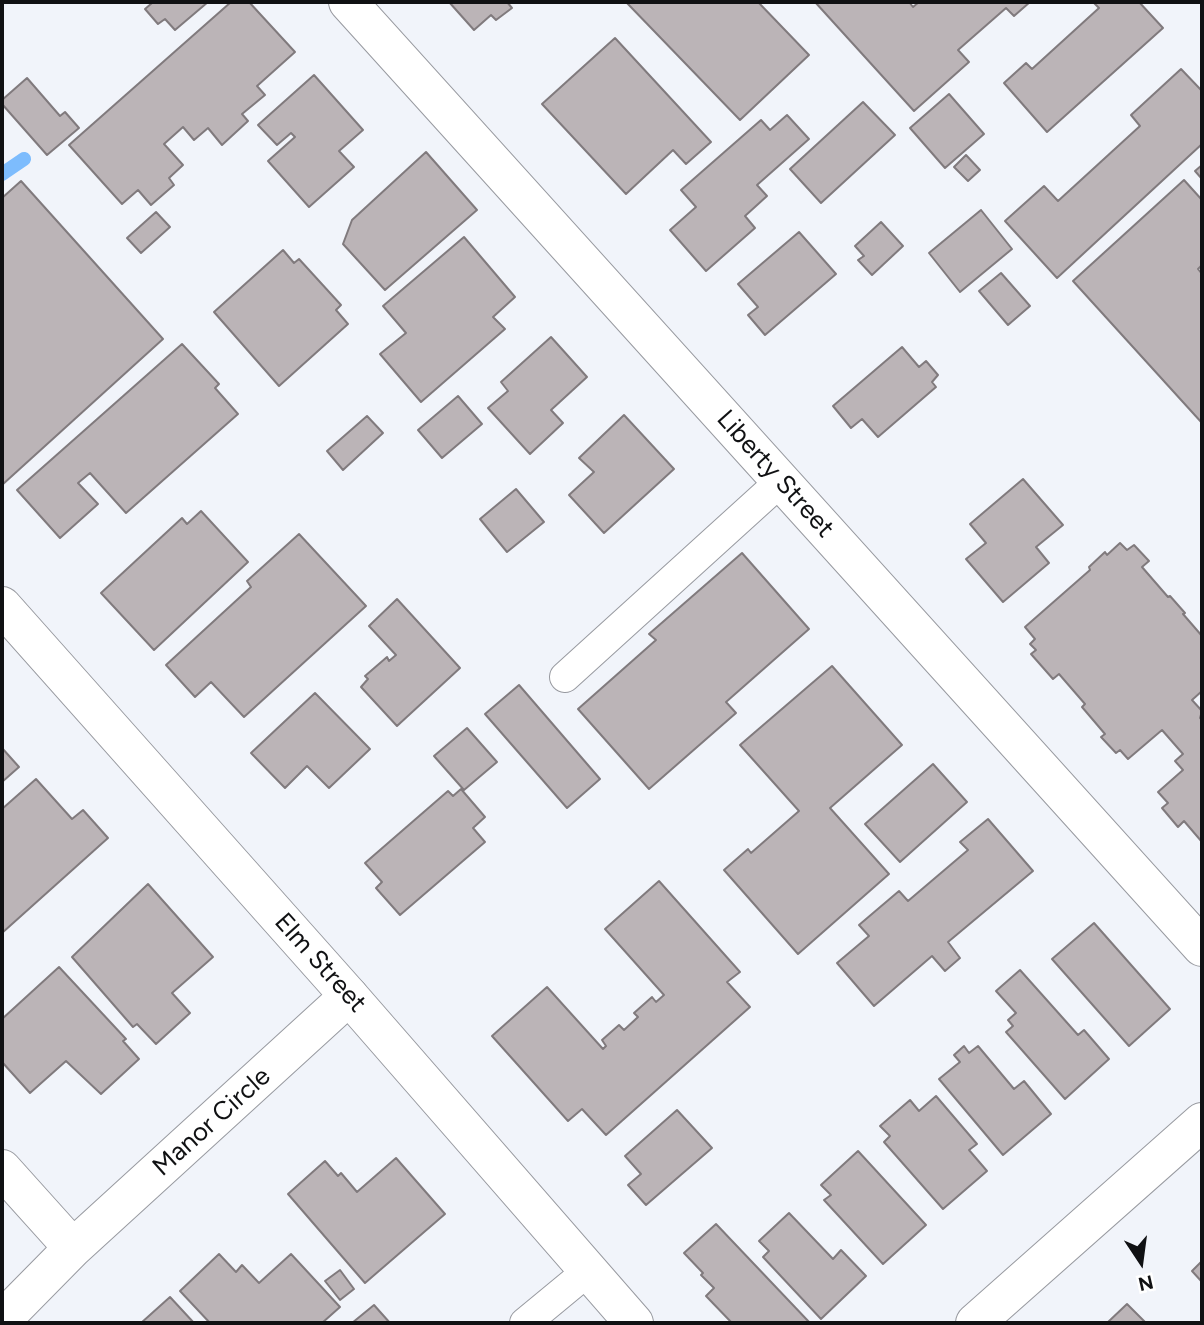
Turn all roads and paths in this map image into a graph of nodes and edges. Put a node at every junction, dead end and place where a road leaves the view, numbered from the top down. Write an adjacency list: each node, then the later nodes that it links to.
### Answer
1 (348, 2): 2 (street, Liberty Street)
2 (781, 481): 4 (lane); 5 (street, Liberty Street)
3 (2, 606): 6 (street, Elm Street)
4 (565, 677)
5 (1202, 947)
6 (349, 996): 9 (street, Manor Circle); 10 (street, Elm Street)
7 (1202, 1122): 14 (street)
8 (2, 1169): 9 (street)
9 (74, 1248): 11 (street, Manor Circle)
10 (589, 1271): 12 (lane); 13 (street, Elm Street)
11 (2, 1320)
12 (525, 1323)
13 (634, 1323)
14 (975, 1323)

